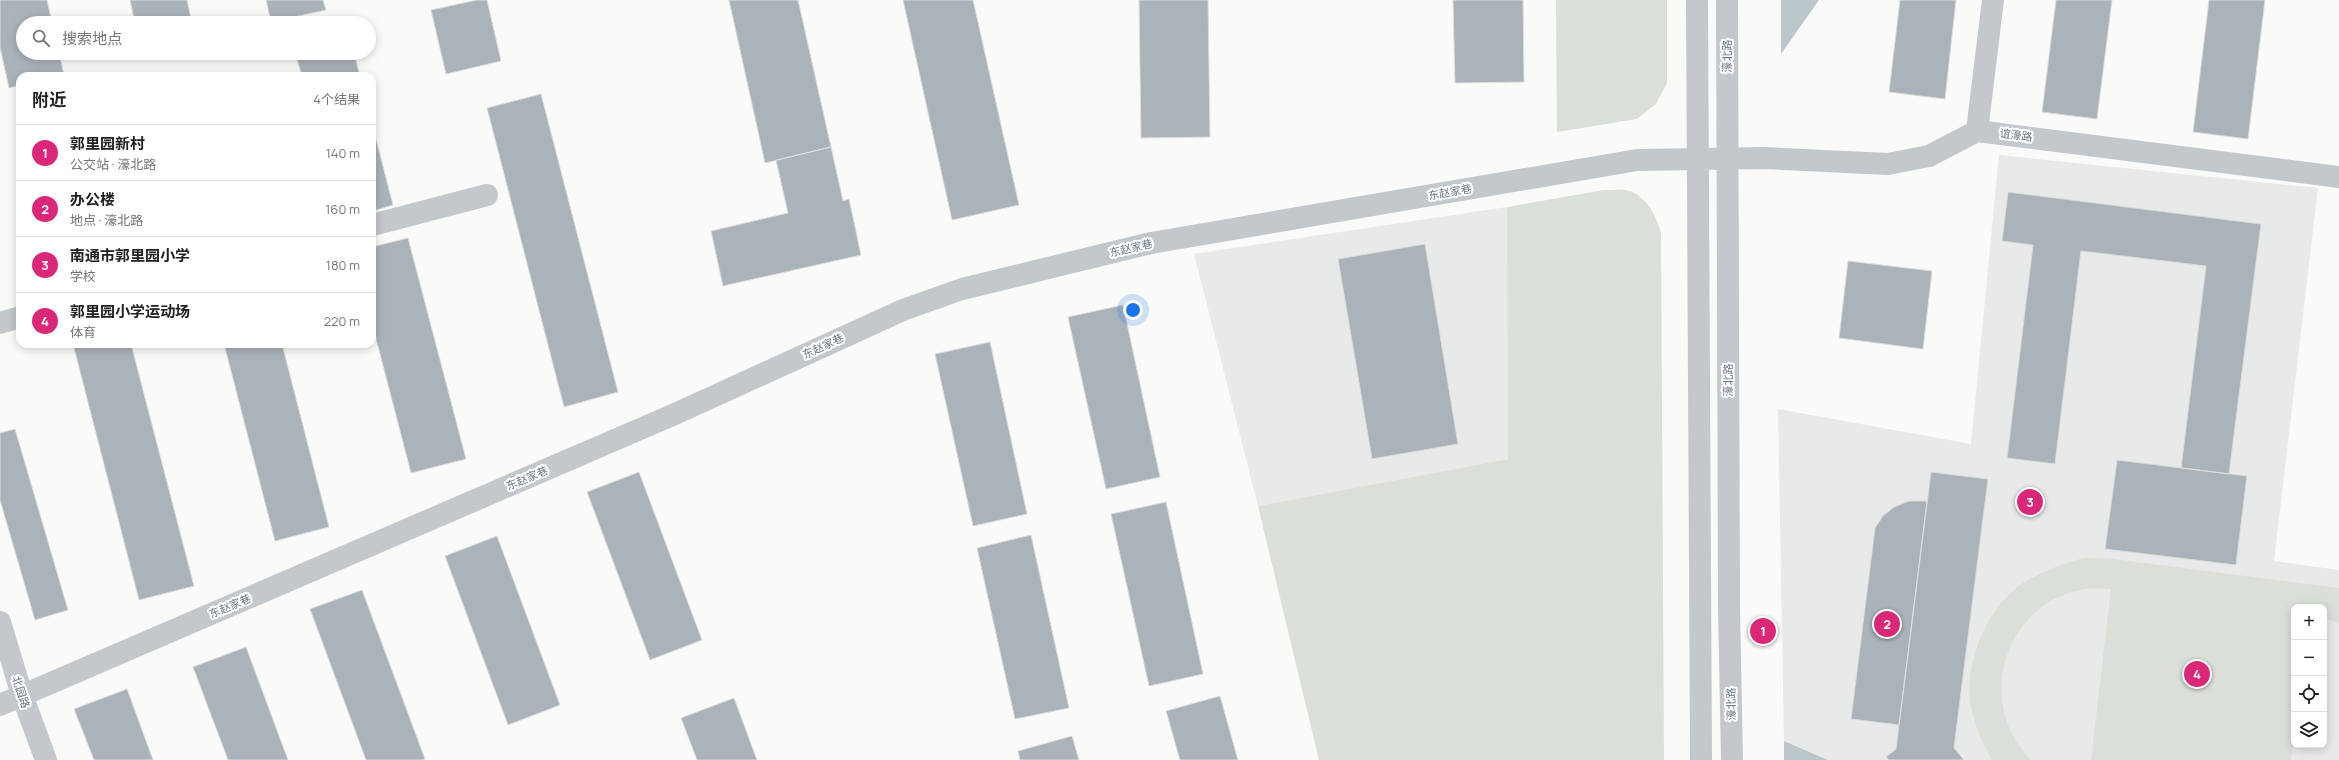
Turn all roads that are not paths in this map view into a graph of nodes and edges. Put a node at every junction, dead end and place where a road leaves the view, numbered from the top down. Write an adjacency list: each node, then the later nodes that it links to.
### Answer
1 (1697, 0): 5 (street)
2 (1727, 0): 6 (street, 濠北路)
3 (1994, 0): 4 (street)
4 (1977, 131): 6 (street); 7 (street, 谊濠路)
5 (1698, 160): 6 (street); 13 (street, 东赵家巷); 16 (street)
6 (1726, 160): 17 (street, 濠北路)
7 (2339, 177)
8 (487, 195): 9 (street)
9 (376, 224)
10 (16, 318): 11 (street)
11 (0, 323)
12 (0, 622): 13 (street, 北园路)
13 (22, 695): 14 (street, 东赵家巷); 15 (street, 北园路)
14 (0, 705)
15 (46, 760)
16 (1701, 760)
17 (1732, 760)

